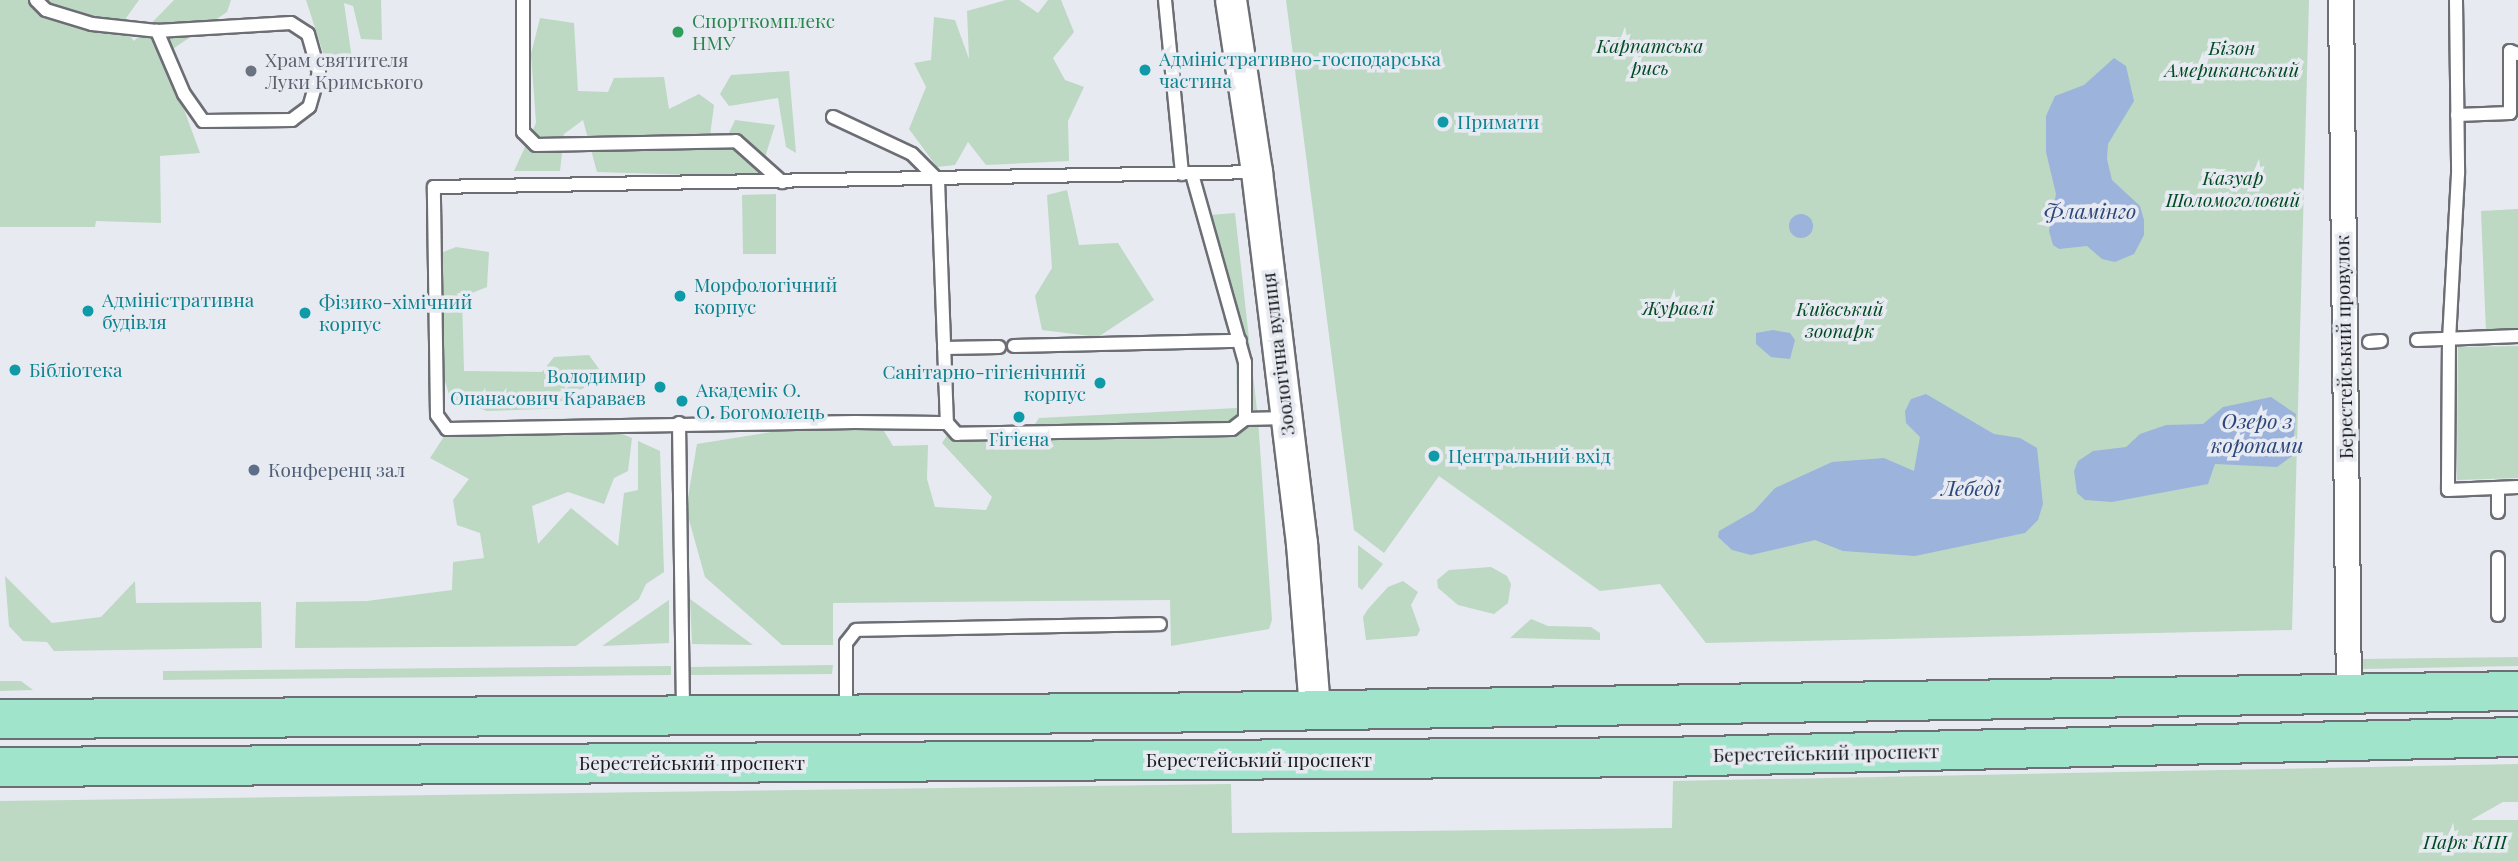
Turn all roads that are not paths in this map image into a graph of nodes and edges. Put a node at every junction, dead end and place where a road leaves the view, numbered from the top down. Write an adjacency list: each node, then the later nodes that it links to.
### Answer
1 (36, 0): 7 (lane)
2 (523, 0): 14 (lane)
3 (1165, 0): 12 (lane)
4 (1231, 0): 11 (street, Зоологічна вулиця)
5 (2341, 0): 33 (street, Берестейський провулок)
6 (2456, 0): 9 (lane)
7 (157, 31): 7 (lane)
8 (2518, 54): 9 (lane)
9 (2457, 115): 16 (lane)
10 (834, 117): 13 (lane)
11 (1257, 172): 12 (lane); 22 (street, Зоологічна вулиця)
12 (1187, 174): 13 (lane); 18 (lane)
13 (938, 180): 14 (lane); 21 (lane)
14 (782, 182): 24 (lane)
15 (2518, 336): 16 (lane)
16 (2449, 339): 17 (lane); 27 (lane)
17 (2417, 340)
18 (1240, 341): 19 (lane); 23 (lane)
19 (1014, 346)
20 (999, 347): 21 (lane)
21 (944, 348): 25 (lane)
22 (1286, 418): 23 (lane); 34 (street, Зоологічна вулиця)
23 (1245, 419): 25 (lane)
24 (679, 423): 25 (lane); 35 (lane)
25 (947, 423)
26 (2518, 487): 27 (lane)
27 (2498, 488): 28 (lane)
28 (2498, 512)
29 (2498, 558): 30 (lane)
30 (2498, 615)
31 (1160, 624): 36 (lane)
32 (2518, 691): 33 (main road)
33 (2349, 694): 34 (main road)
34 (1315, 710): 36 (main road)
35 (683, 712): 36 (main road); 37 (main road)
36 (846, 712)
37 (0, 719)
38 (2518, 737): 39 (main road, Берестейський проспект)
39 (0, 768)

